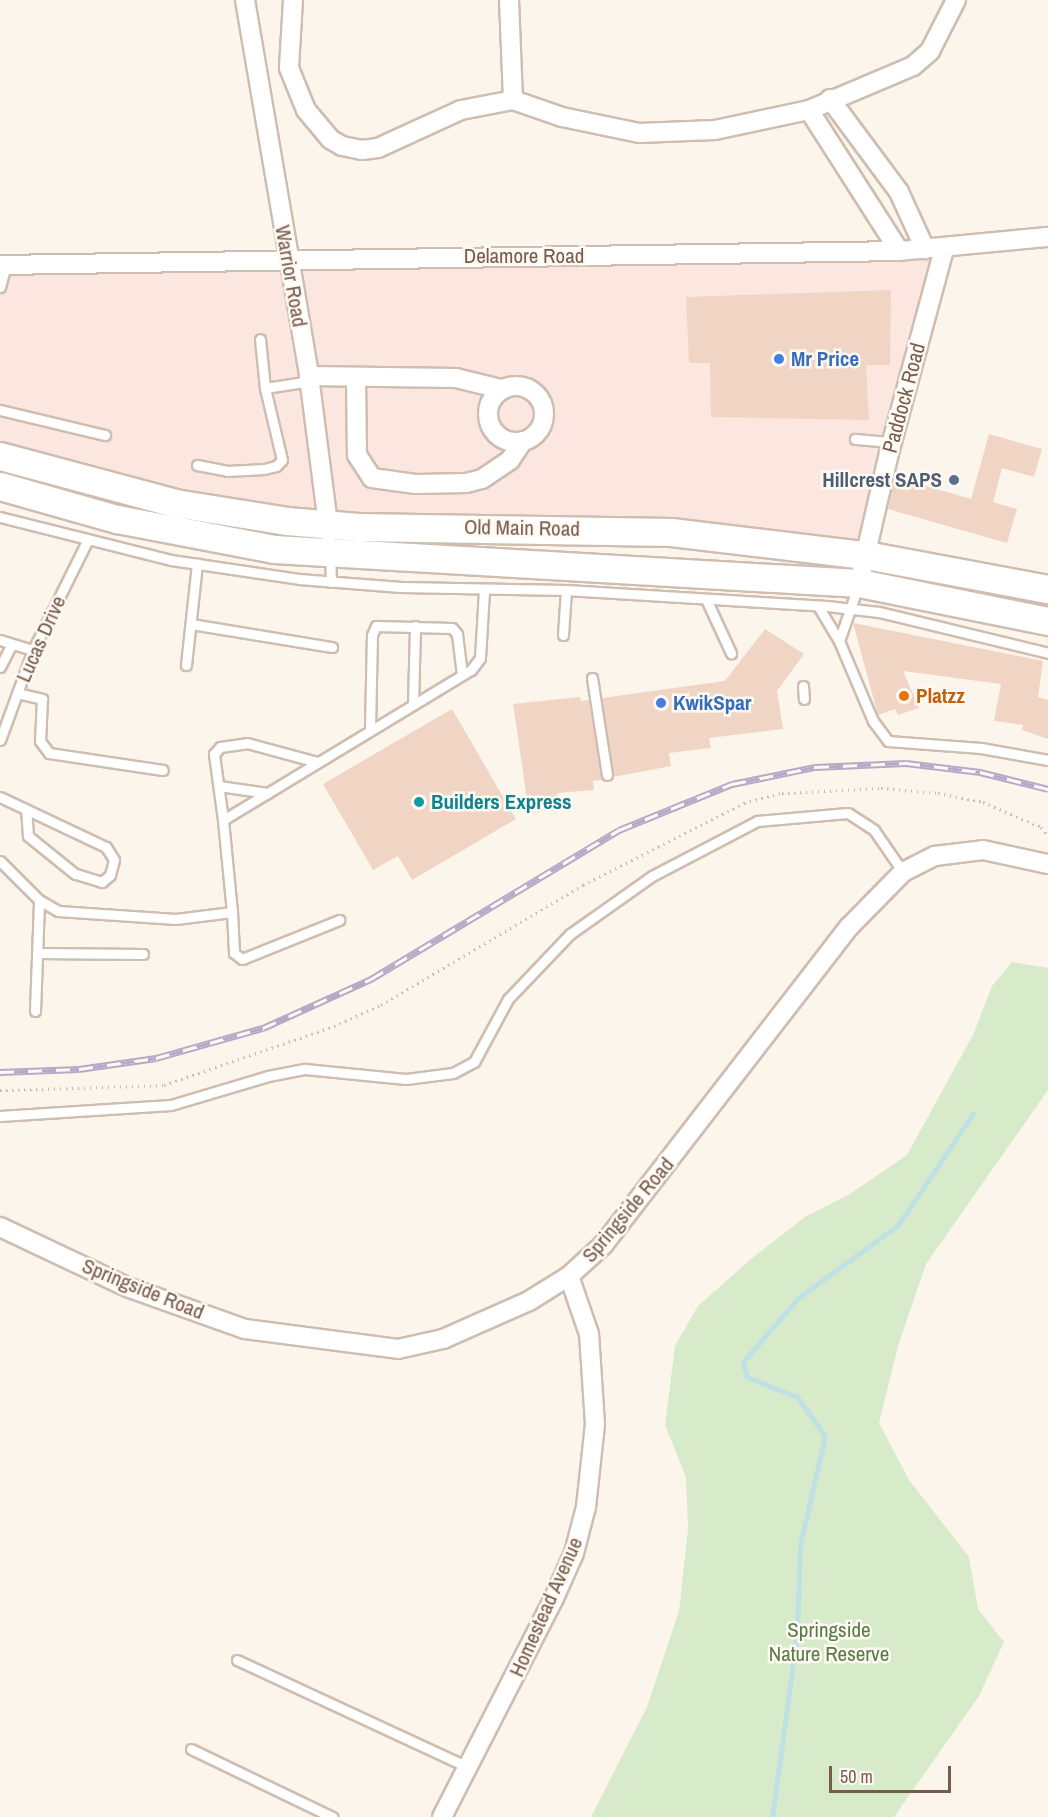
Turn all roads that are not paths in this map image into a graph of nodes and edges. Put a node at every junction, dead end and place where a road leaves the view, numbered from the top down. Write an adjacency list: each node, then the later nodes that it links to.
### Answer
1 (245, 0): 12 (street, Warrior Road)
2 (293, 0): 6 (street)
3 (509, 0): 6 (street)
4 (956, 0): 5 (street)
5 (830, 99): 7 (street); 9 (street)
6 (513, 100): 7 (street)
7 (809, 110): 11 (street)
8 (1048, 237): 10 (street, Delamore Road)
9 (926, 249): 10 (street, Delamore Road); 11 (street, Delamore Road)
10 (944, 249): 24 (street, Paddock Road)
11 (899, 251): 12 (street, Delamore Road)
12 (288, 259): 13 (street, Delamore Road); 17 (street, Warrior Road)
13 (3, 265): 14 (lane)
14 (0, 287)
15 (260, 339): 18 (lane)
16 (356, 376): 17 (street); 19 (street); 23 (street)
17 (310, 379): 18 (lane); 29 (street, Warrior Road)
18 (265, 388): 26 (lane)
19 (501, 389): 23 (street); 23 (street)
20 (0, 410): 21 (lane)
21 (105, 435)
22 (855, 439): 24 (lane)
23 (523, 441)
24 (892, 442): 32 (street, Paddock Road)
25 (0, 456): 29 (main road, Old Main Road)
26 (197, 465)
27 (0, 486): 31 (main road, Old Main Road)
28 (0, 517): 30 (lane)
29 (329, 526): 31 (street, Warrior Road); 32 (main road, Old Main Road)
30 (87, 541): 33 (lane); 50 (lane, Lucas Drive)
31 (330, 553): 34 (lane); 35 (main road, Old Main Road)
32 (865, 556): 35 (street, Paddock Road); 36 (main road, Old Main Road)
33 (197, 564): 34 (lane); 43 (lane)
34 (331, 582): 37 (lane)
35 (859, 583): 41 (lane); 42 (main road, Old Main Road)
36 (1048, 589)
37 (484, 590): 38 (lane); 55 (lane)
38 (566, 590): 39 (lane); 45 (lane)
39 (706, 599): 40 (lane); 51 (lane)
40 (818, 606): 41 (lane); 47 (lane)
41 (850, 609): 47 (lane); 52 (lane)
42 (1048, 621)
43 (191, 624): 49 (lane); 53 (lane)
44 (414, 626): 55 (lane); 60 (lane); 61 (lane)
45 (563, 635)
46 (0, 640): 48 (lane)
47 (839, 641): 63 (lane)
48 (11, 645): 50 (lane); 54 (lane)
49 (332, 647)
50 (33, 650): 58 (lane, Lucas Drive)
51 (731, 653)
52 (1048, 653)
53 (186, 665)
54 (0, 667)
55 (462, 675): 60 (lane)
56 (592, 678): 66 (lane)
57 (804, 686): 59 (lane)
58 (17, 693): 62 (lane, Lucas Drive); 65 (lane)
59 (804, 699)
60 (413, 704): 61 (lane)
61 (370, 729): 64 (lane)
62 (0, 740)
63 (1048, 760)
64 (317, 762): 67 (lane); 68 (lane)
65 (163, 770)
66 (607, 775)
67 (219, 786): 68 (lane); 71 (lane)
68 (267, 793): 71 (lane)
69 (0, 797): 70 (lane)
70 (26, 810): 70 (lane)
71 (223, 820): 76 (lane)
72 (0, 861): 75 (lane)
73 (1048, 864): 74 (street, Springside Road)
74 (903, 872): 81 (lane); 83 (street, Springside Road)
75 (39, 900): 76 (lane); 78 (lane)
76 (232, 912): 77 (lane)
77 (339, 920)
78 (37, 953): 79 (lane); 80 (lane)
79 (143, 954)
80 (35, 1011)
81 (0, 1116)
82 (0, 1227): 83 (street, Springside Road)
83 (569, 1276): 86 (street, Homestead Avenue)
84 (237, 1660): 86 (lane)
85 (191, 1749): 87 (lane)
86 (467, 1767): 88 (street, Homestead Avenue)
87 (332, 1817)
88 (442, 1817)

